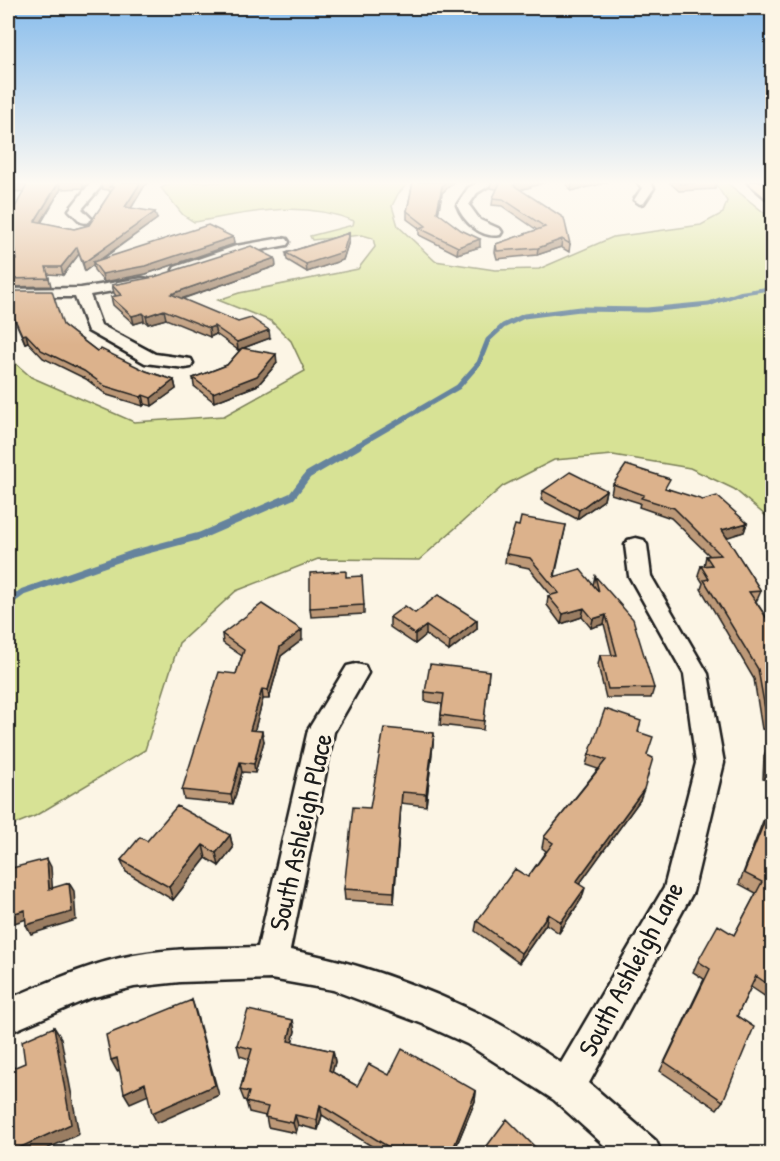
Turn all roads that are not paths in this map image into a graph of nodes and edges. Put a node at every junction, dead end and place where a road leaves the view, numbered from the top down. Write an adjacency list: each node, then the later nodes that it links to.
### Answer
1 (282, 242): 2 (street)
2 (81, 292): 3 (street); 4 (street)
3 (8, 293)
4 (186, 363)
5 (636, 545): 9 (street, South Ashleigh Lane)
6 (356, 673): 7 (street, South Ashleigh Place)
7 (271, 963): 8 (street); 9 (street)
8 (8, 1016)
9 (567, 1087): 10 (street)
10 (643, 1154)

